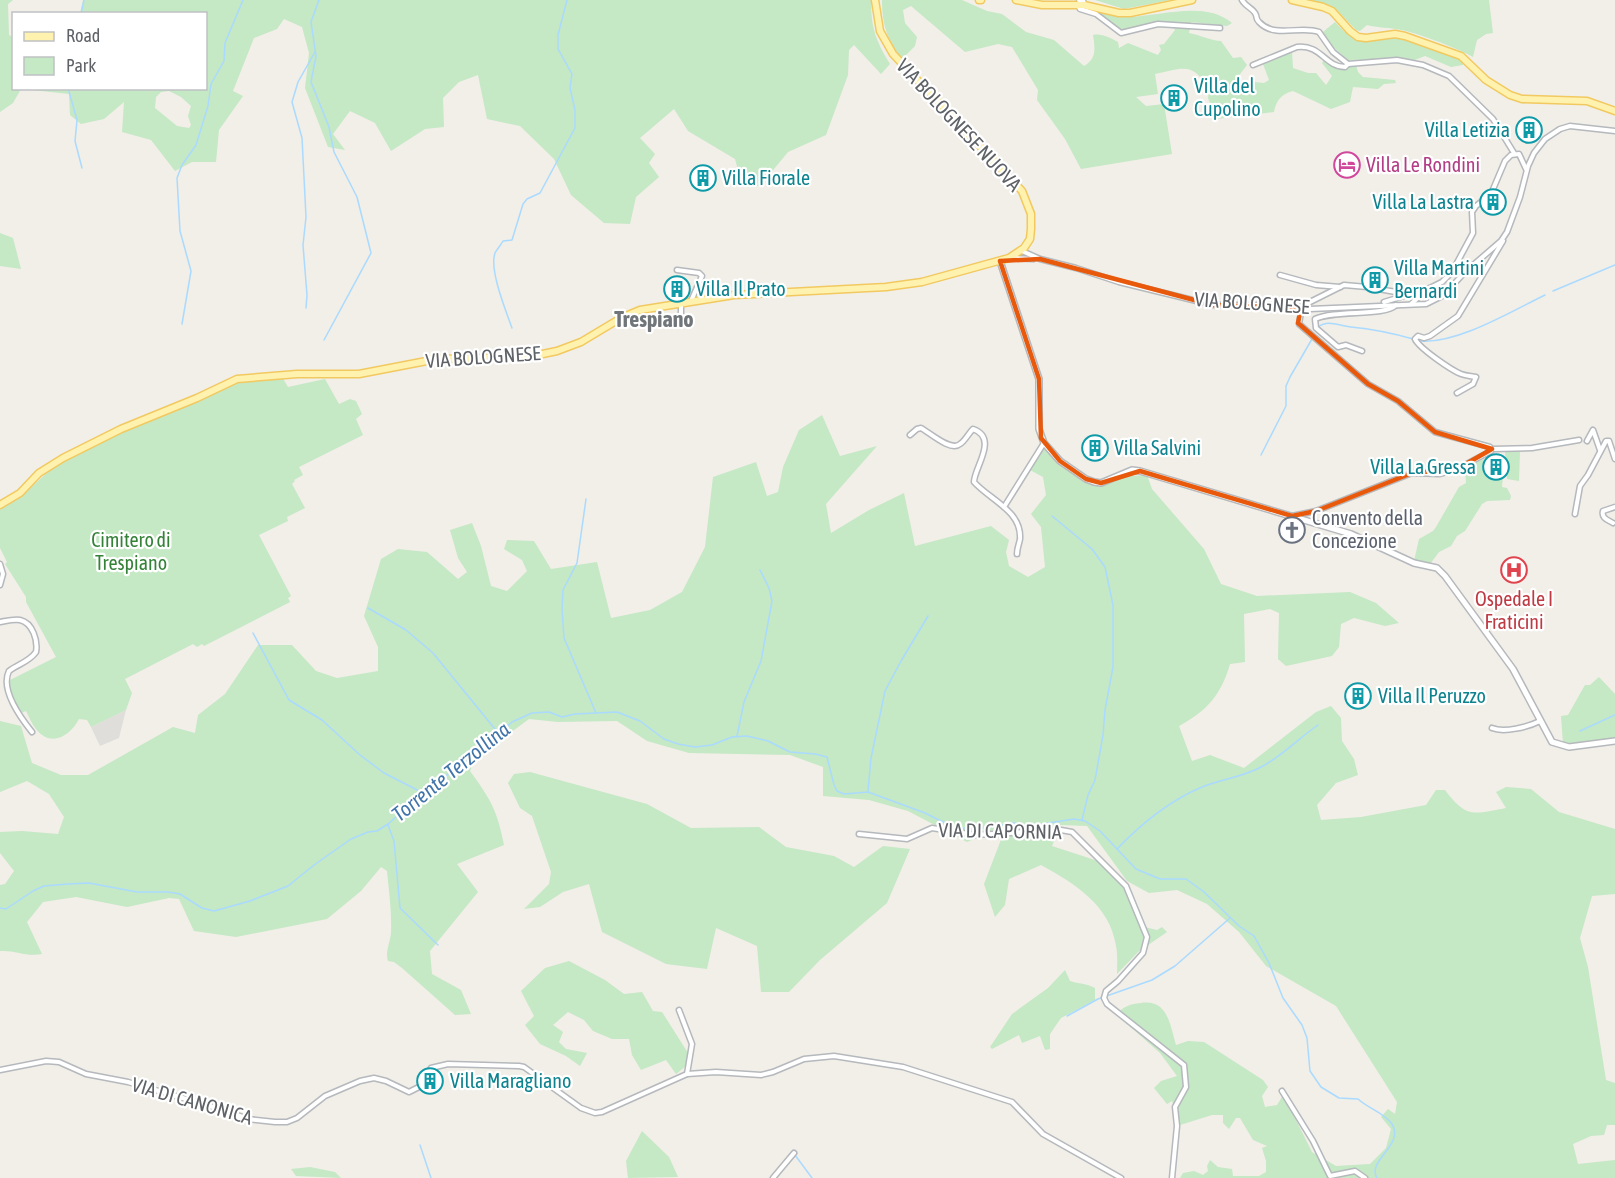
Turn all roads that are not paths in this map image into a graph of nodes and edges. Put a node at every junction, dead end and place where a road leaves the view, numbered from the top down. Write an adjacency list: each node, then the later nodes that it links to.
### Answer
1 (877, 0): 16 (main road, VIA BOLOGNESE NUOVA)
2 (1016, 0): 6 (main road)
3 (1192, 0): 7 (main road)
4 (1242, 0): 9 (street)
5 (1292, 0): 11 (main road)
6 (1070, 2): 7 (main road)
7 (1080, 3): 8 (street)
8 (1220, 28)
9 (1348, 64): 10 (street); 13 (street)
10 (1253, 65)
11 (1615, 111)
12 (1615, 131): 14 (street, VIA BOLOGNESE)
13 (1514, 153): 14 (street); 21 (street)
14 (1526, 169): 15 (street, VIA BOLOGNESE)
15 (1504, 237): 26 (street, VIA BOLOGNESE); 31 (street, VIA BOLOGNESE)
16 (1022, 254): 17 (main road, VIA BOLOGNESE); 28 (street, VIA BOLOGNESE)
17 (1000, 261): 23 (main road, VIA BOLOGNESE); 35 (street)
18 (677, 270): 23 (street)
19 (1280, 275): 20 (street)
20 (1340, 287): 22 (street); 28 (street)
21 (1428, 289): 22 (street); 26 (street)
22 (1408, 295): 24 (street)
23 (690, 302): 25 (main road, VIA BOLOGNESE)
24 (1384, 302)
25 (681, 303): 29 (street); 39 (main road, VIA BOLOGNESE)
26 (1410, 304): 27 (street, VIA BOLOGNESE)
27 (1396, 305): 28 (street, VIA BOLOGNESE); 30 (street, VIA BOLOGNESE)
28 (1301, 309): 36 (street)
29 (667, 323)
30 (1362, 351)
31 (1457, 393)
32 (910, 435): 40 (street)
33 (1579, 440): 36 (street)
34 (1587, 441): 37 (street)
35 (1044, 443): 40 (street); 43 (street)
36 (1492, 449): 43 (street)
37 (1600, 450): 38 (street); 42 (street)
38 (1615, 459)
39 (0, 505)
40 (1004, 507): 45 (street)
41 (1615, 507): 44 (street)
42 (1575, 514)
43 (1292, 516): 51 (street)
44 (1613, 523)
45 (1017, 554)
46 (0, 564): 47 (street)
47 (0, 585)
48 (0, 622): 49 (street)
49 (1, 682)
50 (4, 698): 53 (street)
51 (1540, 721): 52 (street); 54 (street)
52 (1492, 728)
53 (32, 732)
54 (1615, 741)
55 (859, 834): 63 (street, VIA DI CAPORNIA)
56 (679, 1010): 58 (street)
57 (0, 1070): 58 (street, VIA DI CANONICA)
58 (687, 1074): 62 (street, VIA DI CANONICA)
59 (1282, 1091): 64 (street)
60 (794, 1153): 61 (street)
61 (773, 1178)
62 (1121, 1178)
63 (1172, 1178)
64 (1365, 1178)

